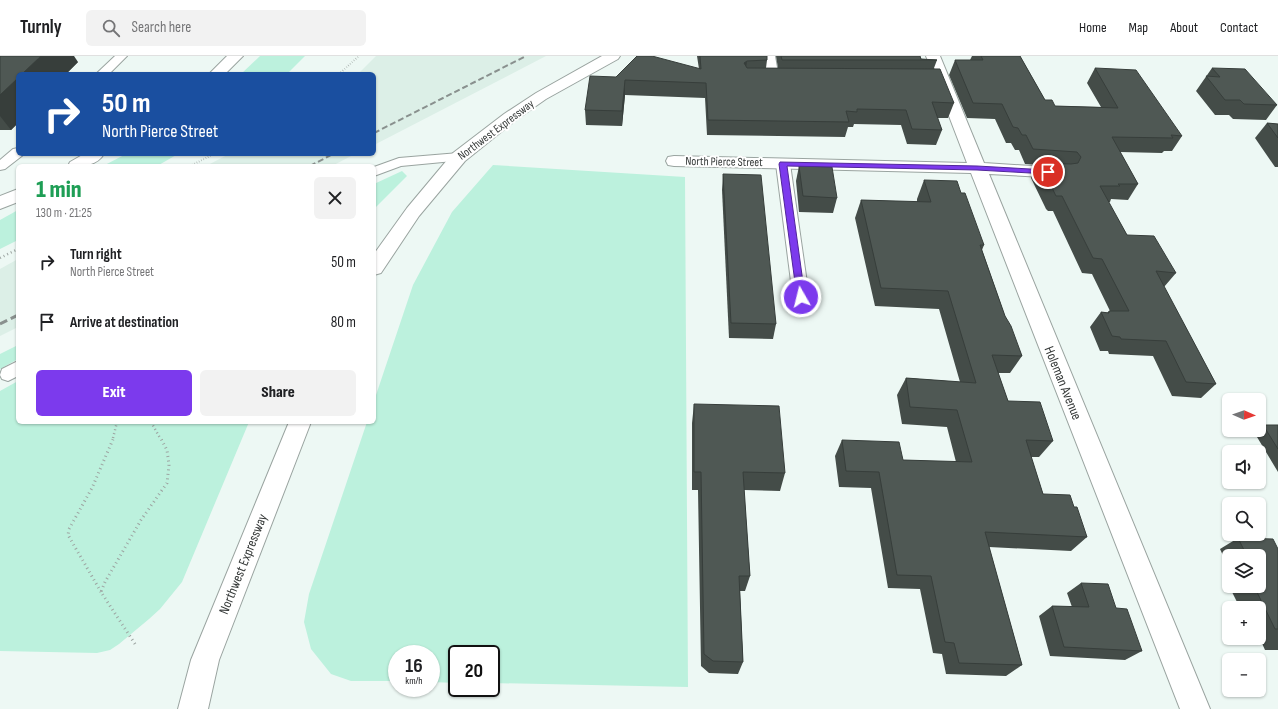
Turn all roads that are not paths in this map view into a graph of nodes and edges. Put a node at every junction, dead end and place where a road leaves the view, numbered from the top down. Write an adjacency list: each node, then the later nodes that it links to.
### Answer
1 (122, 56): 6 (lane)
2 (236, 56): 7 (street)
3 (613, 56): 11 (street, Northwest Expressway)
4 (769, 56): 8 (lane)
5 (933, 56): 16 (street, Holeman Avenue)
6 (104, 72)
7 (218, 72)
8 (773, 79)
9 (16, 154): 15 (lane)
10 (93, 156): 13 (street)
11 (459, 157): 17 (lane); 21 (street, Northwest Expressway)
12 (674, 161): 14 (street, North Pierce Street)
13 (79, 164)
14 (783, 164): 16 (street, North Pierce Street); 22 (lane)
15 (0, 166)
16 (977, 168): 18 (street, North Pierce Street); 25 (street, Holeman Avenue)
17 (376, 171)
18 (1062, 173)
19 (16, 196): 20 (street)
20 (0, 203)
21 (376, 265)
22 (801, 297)
23 (299, 424): 24 (street, Northwest Expressway)
24 (193, 709)
25 (1195, 709)

